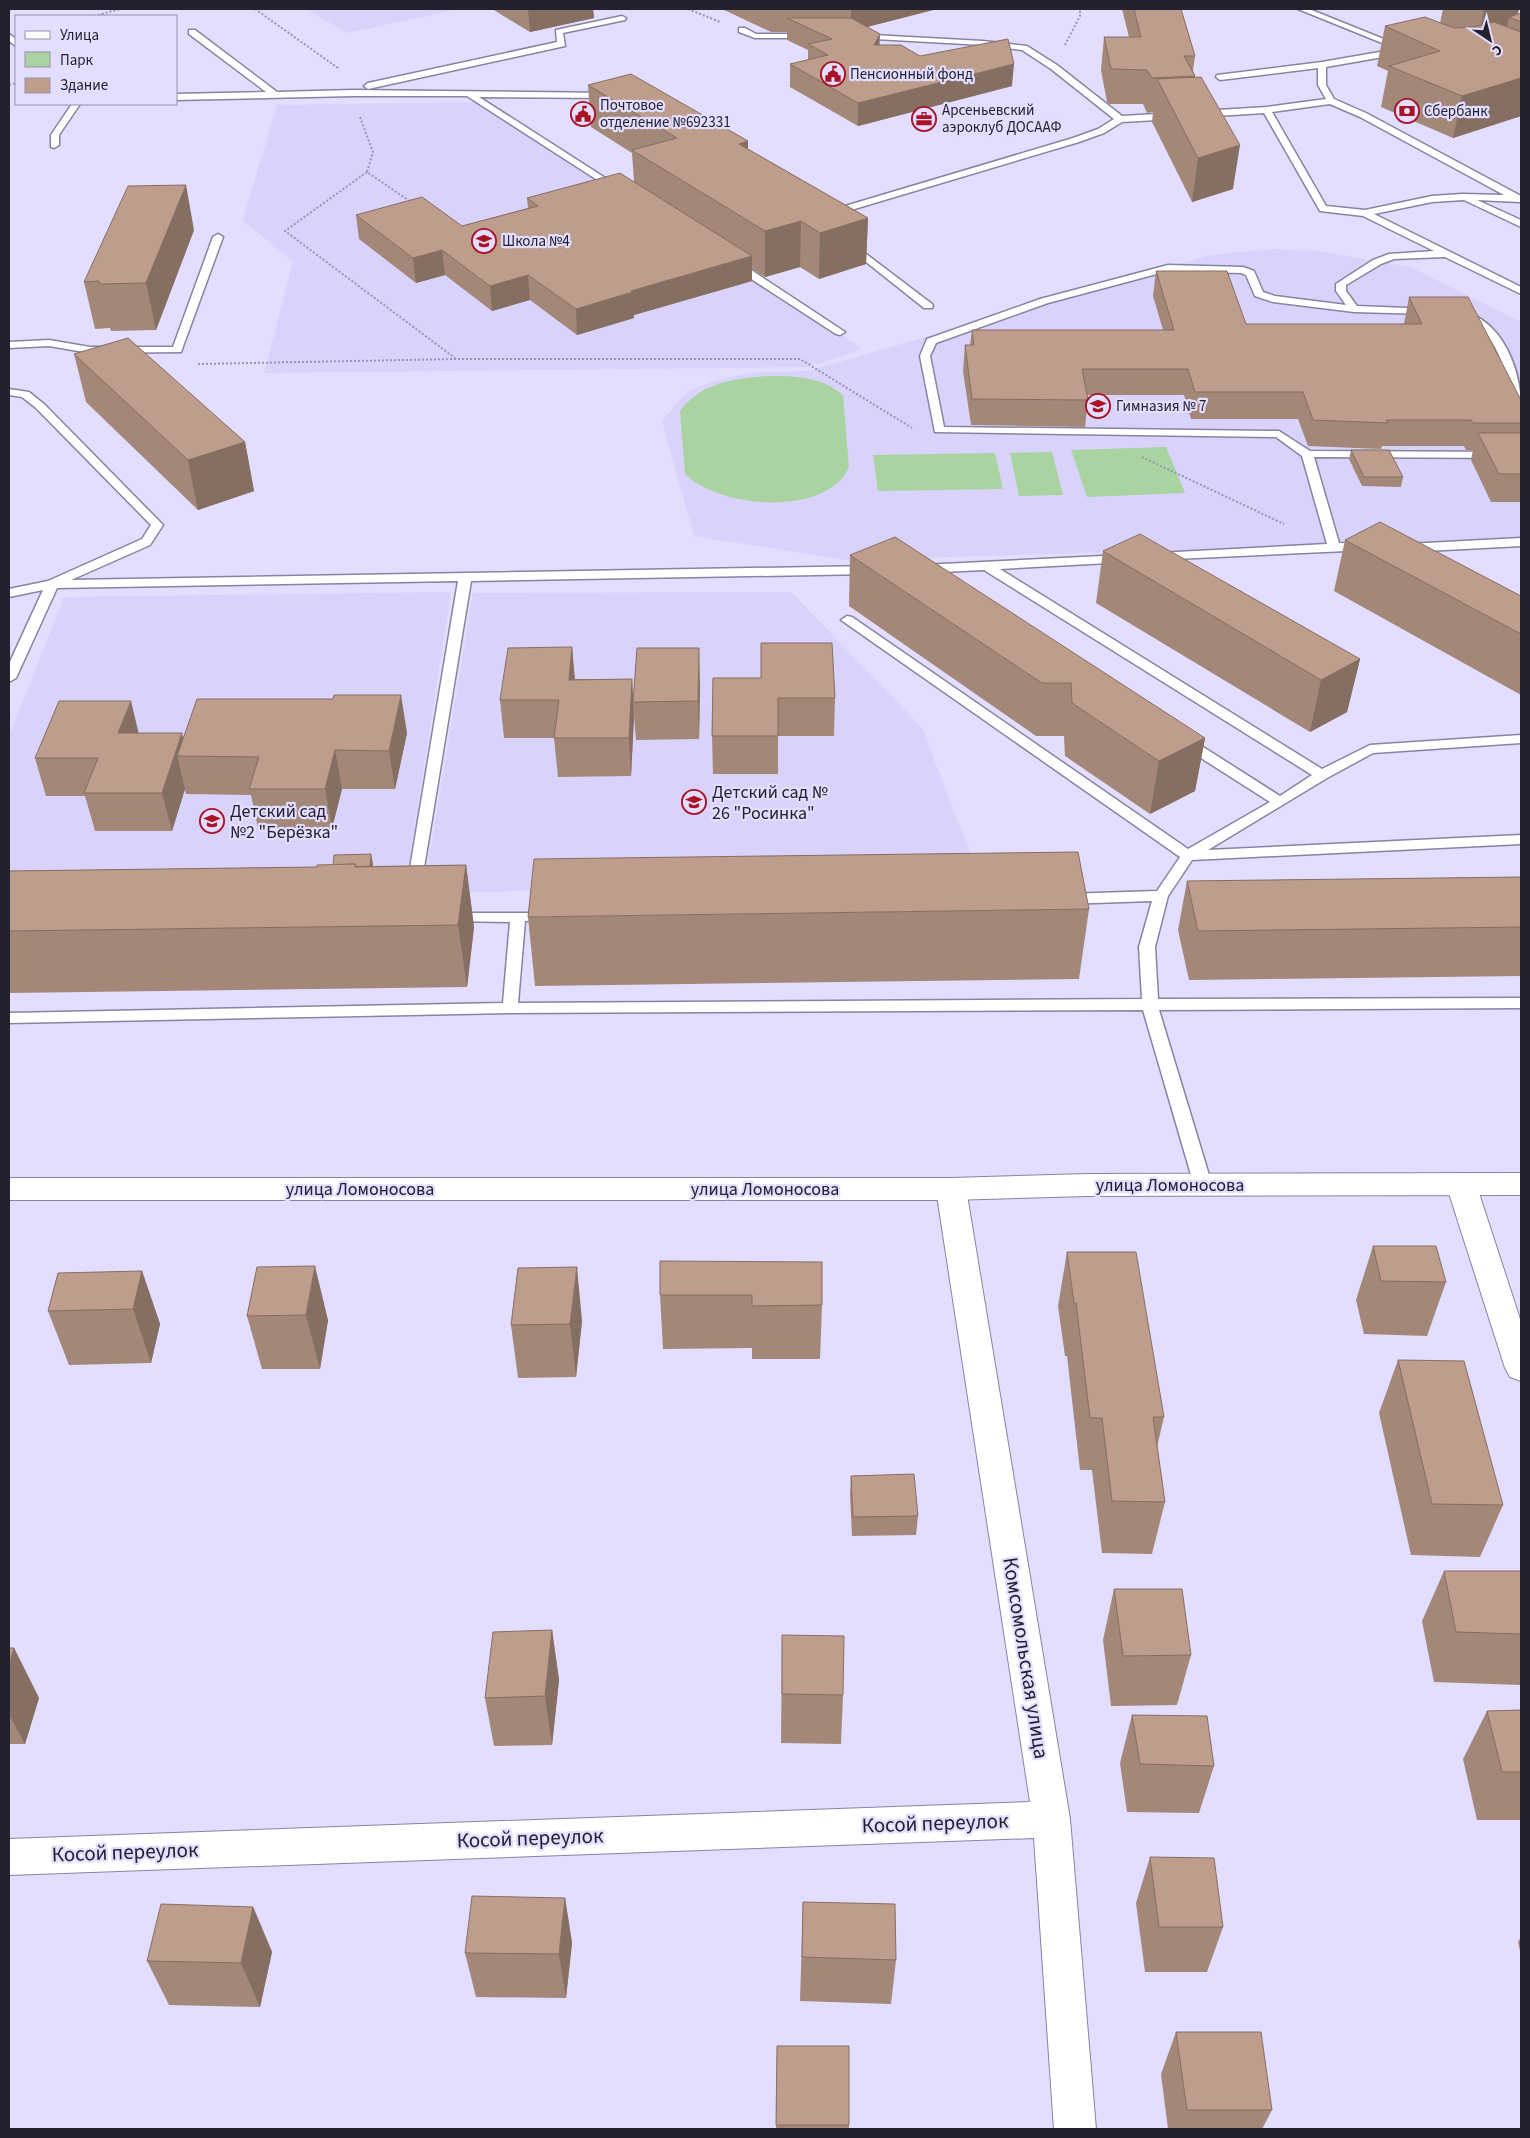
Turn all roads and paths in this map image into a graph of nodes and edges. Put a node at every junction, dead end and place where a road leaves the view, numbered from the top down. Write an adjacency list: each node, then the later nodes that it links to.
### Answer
1 (120, 9): 6 (path)
2 (255, 9): 17 (path)
3 (688, 9): 8 (path)
4 (1080, 9): 13 (path)
5 (1302, 9): 12 (lane)
6 (98, 15)
7 (622, 18): 17 (lane)
8 (742, 30): 11 (lane)
9 (192, 32): 16 (lane)
10 (848, 35): 13 (lane)
11 (817, 36)
12 (1322, 65): 14 (lane); 20 (lane)
13 (1054, 67): 25 (lane)
14 (1220, 76)
15 (468, 93): 17 (lane); 18 (lane); 28 (lane)
16 (274, 94): 17 (lane); 19 (lane)
17 (334, 94): 27 (path)
18 (619, 95)
19 (178, 97)
20 (1331, 101): 22 (lane); 30 (lane)
21 (75, 105): 26 (lane)
22 (1267, 110): 24 (lane); 32 (lane)
23 (1179, 115): 25 (lane)
24 (1189, 115)
25 (1120, 119): 34 (lane)
26 (54, 146)
27 (367, 172): 31 (path); 44 (path)
28 (625, 194)
29 (1462, 197): 30 (lane); 32 (lane); 33 (lane)
30 (1520, 199)
31 (414, 204)
32 (1365, 213): 37 (lane)
33 (1521, 224)
34 (825, 226)
35 (838, 236): 40 (lane)
36 (218, 237): 43 (lane)
37 (1448, 254): 39 (lane); 41 (lane)
38 (724, 258): 42 (lane)
39 (1521, 291)
40 (928, 306)
41 (1354, 310): 47 (lane); 50 (lane)
42 (840, 332)
43 (9, 344)
44 (456, 359): 45 (path); 48 (path)
45 (198, 364)
46 (9, 392): 62 (lane)
47 (1521, 406)
48 (918, 432)
49 (1136, 454): 53 (path)
50 (1307, 454): 51 (lane); 53 (lane)
51 (1521, 455)
52 (1521, 542): 56 (lane)
53 (1334, 547): 54 (lane); 58 (lane)
54 (1373, 547)
55 (1392, 548): 56 (lane)
56 (1411, 548): 57 (lane)
57 (1437, 562)
58 (987, 566): 61 (lane); 68 (lane)
59 (883, 570): 60 (lane)
60 (466, 577): 62 (lane); 73 (lane)
61 (929, 580)
62 (52, 584): 63 (lane); 65 (lane)
63 (9, 593)
64 (847, 620): 71 (lane)
65 (9, 678)
66 (1172, 733): 69 (lane)
67 (1521, 739): 68 (lane)
68 (1322, 775): 69 (lane)
69 (1280, 802): 71 (lane)
70 (1521, 840): 71 (lane)
71 (1188, 856): 72 (lane)
72 (1161, 896): 74 (lane); 79 (lane)
73 (412, 899)
74 (1052, 900)
75 (568, 915): 76 (lane)
76 (518, 917): 77 (lane); 80 (lane)
77 (439, 918)
78 (1521, 1003): 79 (lane)
79 (1150, 1006): 80 (lane); 84 (lane)
80 (510, 1008): 81 (lane)
81 (9, 1018)
82 (1461, 1184): 83 (street, улица Ломоносова); 84 (street, улица Ломоносова); 87 (street)
83 (1521, 1184)
84 (1203, 1185): 85 (street, улица Ломоносова)
85 (951, 1189): 86 (street, улица Ломоносова); 88 (street, Комсомольская улица)
86 (9, 1190)
87 (1521, 1368)
88 (1051, 1819): 89 (street, Косой переулок); 90 (street, Комсомольская улица)
89 (9, 1857)
90 (1075, 2129)

